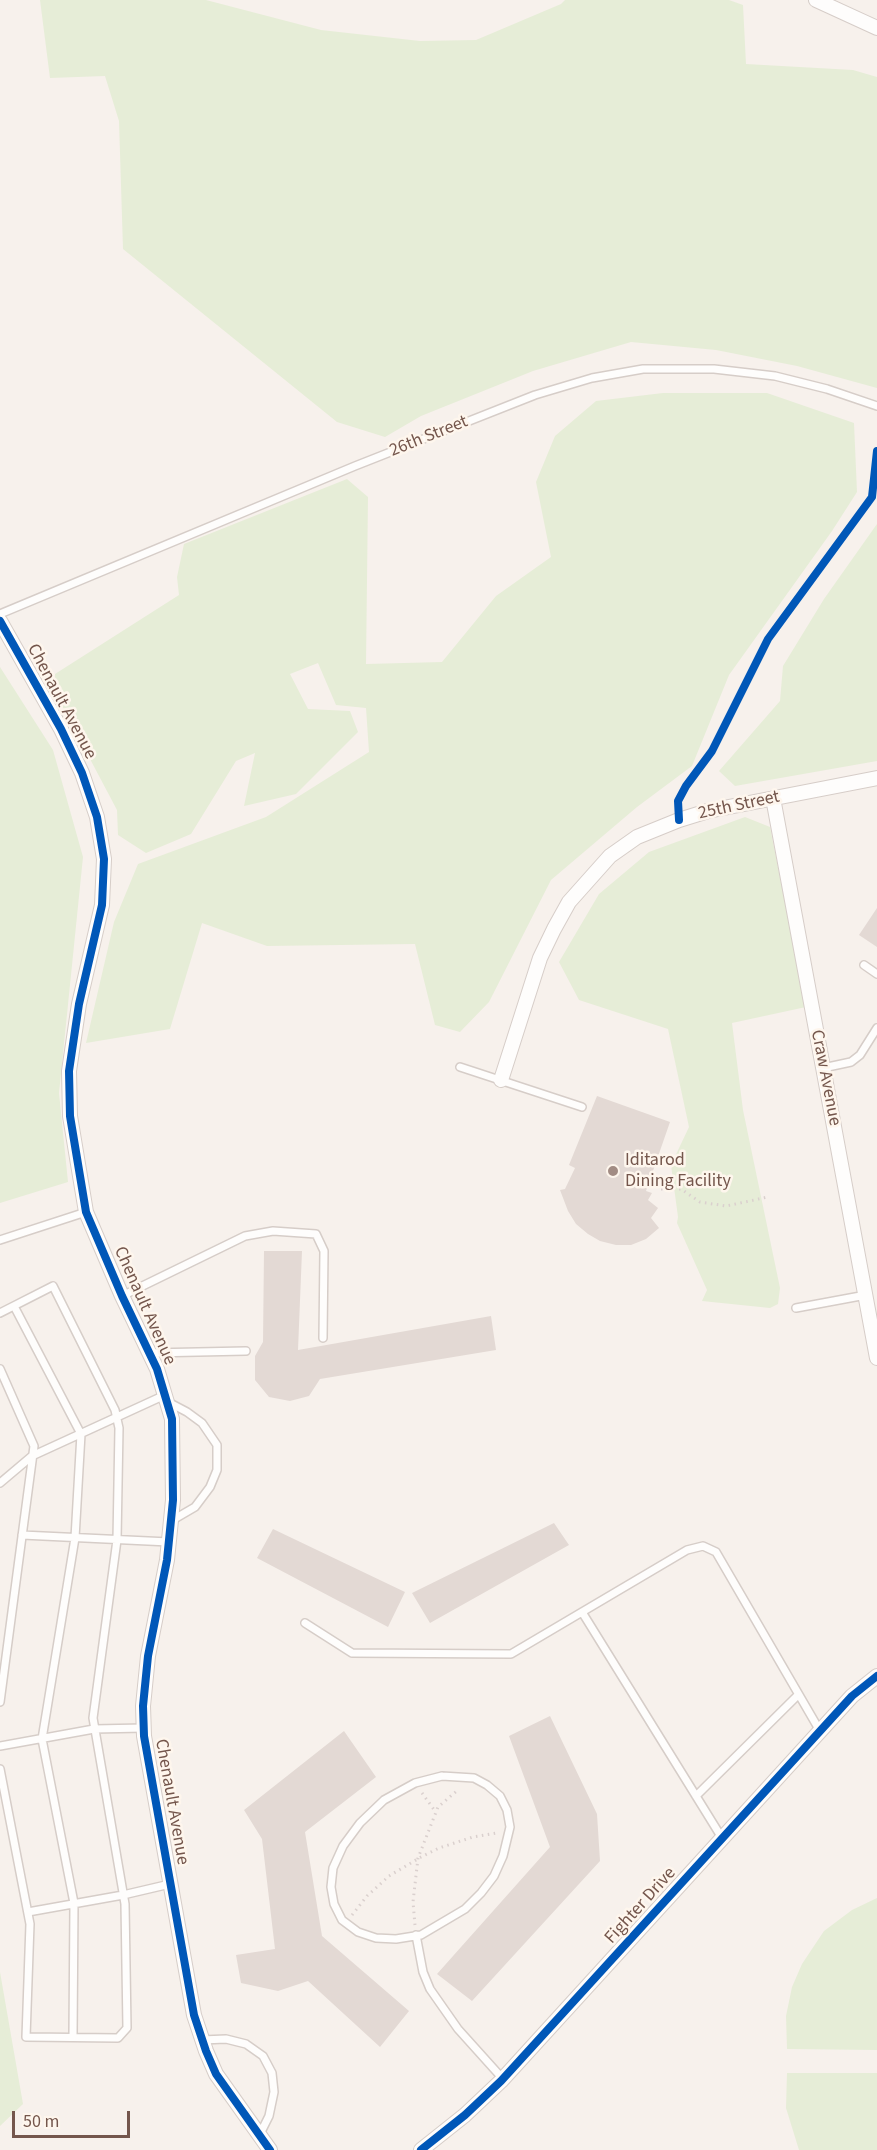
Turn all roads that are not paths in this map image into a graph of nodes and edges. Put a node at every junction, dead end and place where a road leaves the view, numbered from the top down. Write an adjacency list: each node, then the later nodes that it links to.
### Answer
1 (816, 0): 2 (street)
2 (877, 28)
3 (877, 406): 4 (lane, 26th Street)
4 (0, 614)
5 (0, 621): 15 (street, Chenault Avenue)
6 (877, 778): 7 (street, 25th Street)
7 (773, 798): 12 (street, Craw Avenue); 13 (street, 25th Street)
8 (864, 965): 9 (lane)
9 (877, 974)
10 (877, 1028): 12 (lane)
11 (460, 1067): 13 (lane)
12 (823, 1068): 17 (street, Craw Avenue)
13 (501, 1080): 14 (lane)
14 (582, 1107)
15 (86, 1212): 16 (lane); 18 (street, Chenault Avenue)
16 (0, 1240)
17 (866, 1295): 20 (lane); 25 (street, Craw Avenue)
18 (122, 1296): 22 (lane); 24 (street, Chenault Avenue)
19 (14, 1306): 21 (lane); 28 (lane); 29 (lane)
20 (796, 1308)
21 (0, 1313)
22 (323, 1338)
23 (246, 1351): 24 (lane)
24 (150, 1353): 27 (street, Chenault Avenue)
25 (877, 1358)
26 (0, 1369): 30 (lane)
27 (166, 1399): 28 (lane); 32 (street, Chenault Avenue); 32 (lane)
28 (117, 1418): 29 (lane); 35 (lane)
29 (81, 1434): 30 (lane); 34 (lane)
30 (33, 1456): 31 (lane); 33 (lane)
31 (0, 1483)
32 (171, 1521): 36 (street, Chenault Avenue)
33 (22, 1535): 34 (lane); 41 (lane)
34 (75, 1538): 35 (lane); 45 (lane)
35 (117, 1540): 36 (lane); 43 (lane)
36 (169, 1542): 42 (street, Chenault Avenue)
37 (582, 1612): 38 (lane); 40 (lane); 48 (lane)
38 (305, 1623)
39 (877, 1676): 44 (street, Fighter Drive)
40 (798, 1695): 44 (lane); 48 (lane)
41 (0, 1702)
42 (144, 1728): 43 (lane); 50 (street, Chenault Avenue)
43 (94, 1729): 45 (lane); 51 (lane)
44 (820, 1731): 49 (street, Fighter Drive)
45 (42, 1739): 46 (lane); 52 (lane)
46 (0, 1746)
47 (0, 1769): 53 (lane)
48 (696, 1796): 49 (lane)
49 (722, 1838): 57 (street, Fighter Drive)
50 (170, 1884): 51 (lane); 56 (street, Chenault Avenue)
51 (123, 1895): 52 (lane); 55 (lane)
52 (74, 1903): 53 (lane); 55 (lane)
53 (28, 1912): 55 (lane)
54 (416, 1935): 54 (lane); 57 (lane)
55 (73, 2037)
56 (202, 2040): 58 (street, Chenault Avenue); 58 (lane)
57 (503, 2079): 60 (street, Fighter Drive)
58 (259, 2136): 59 (street, Chenault Avenue)
59 (270, 2150)
60 (421, 2150)

